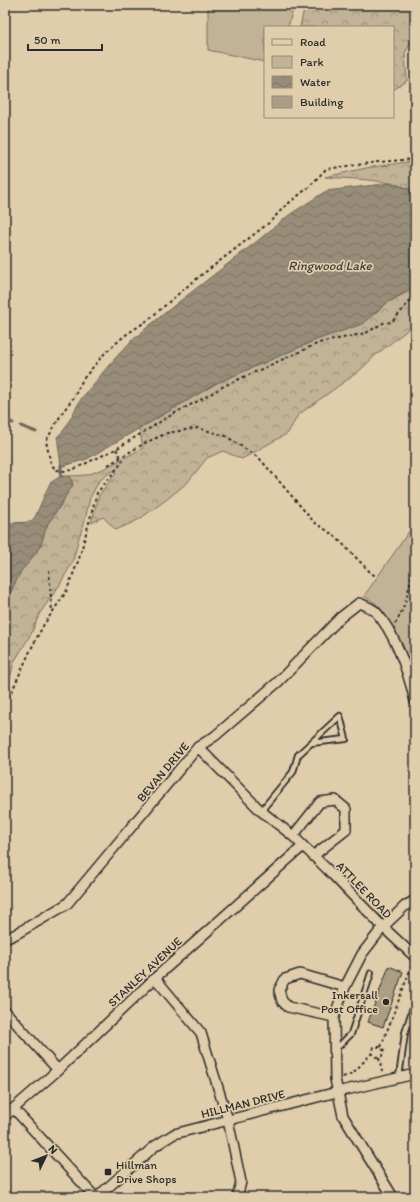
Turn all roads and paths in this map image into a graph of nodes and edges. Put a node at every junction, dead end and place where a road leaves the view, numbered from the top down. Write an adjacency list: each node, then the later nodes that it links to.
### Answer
1 (415, 159): 3 (path)
2 (415, 295): 3 (path)
3 (116, 449): 4 (path)
4 (121, 458): 5 (path); 8 (path); 9 (path)
5 (108, 465)
6 (415, 560): 10 (path)
7 (49, 570): 9 (path)
8 (377, 577)
9 (52, 613): 12 (path)
10 (390, 632): 11 (street); 14 (street, BEVAN DRIVE)
11 (415, 701)
12 (5, 702)
13 (311, 743): 13 (lane); 15 (lane)
14 (198, 747): 15 (street, ATTLEE ROAD); 21 (street, BEVAN DRIVE)
15 (261, 810): 16 (street, ATTLEE ROAD)
16 (293, 836): 17 (street, ATTLEE ROAD); 18 (street)
17 (303, 846): 18 (street, ATTLEE ROAD); 24 (street, STANLEY AVENUE)
18 (313, 856): 20 (street, ATTLEE ROAD)
19 (415, 900): 20 (street)
20 (383, 927): 22 (street, ATTLEE ROAD); 25 (street)
21 (5, 939)
22 (414, 961): 29 (path)
23 (371, 973): 30 (lane)
24 (155, 978): 33 (street, STANLEY AVENUE); 41 (street)
25 (345, 987): 28 (street); 28 (street)
26 (415, 1001): 35 (lane)
27 (5, 1011): 33 (street)
28 (334, 1018): 30 (street)
29 (381, 1047): 31 (path); 32 (path)
30 (335, 1050): 36 (street)
31 (372, 1053): 32 (path); 36 (path)
32 (379, 1058): 37 (path)
33 (58, 1070): 39 (street, STANLEY AVENUE)
34 (415, 1074): 35 (street, HILLMAN DRIVE)
35 (399, 1077): 37 (street, HILLMAN DRIVE)
36 (335, 1079): 38 (street)
37 (384, 1081): 38 (street, HILLMAN DRIVE)
38 (337, 1092): 41 (street, HILLMAN DRIVE); 44 (street)
39 (14, 1108): 40 (street, STANLEY AVENUE); 42 (street)
40 (5, 1116)
41 (228, 1120): 42 (street, HILLMAN DRIVE); 43 (street)
42 (96, 1197)
43 (237, 1197)
44 (393, 1197)

